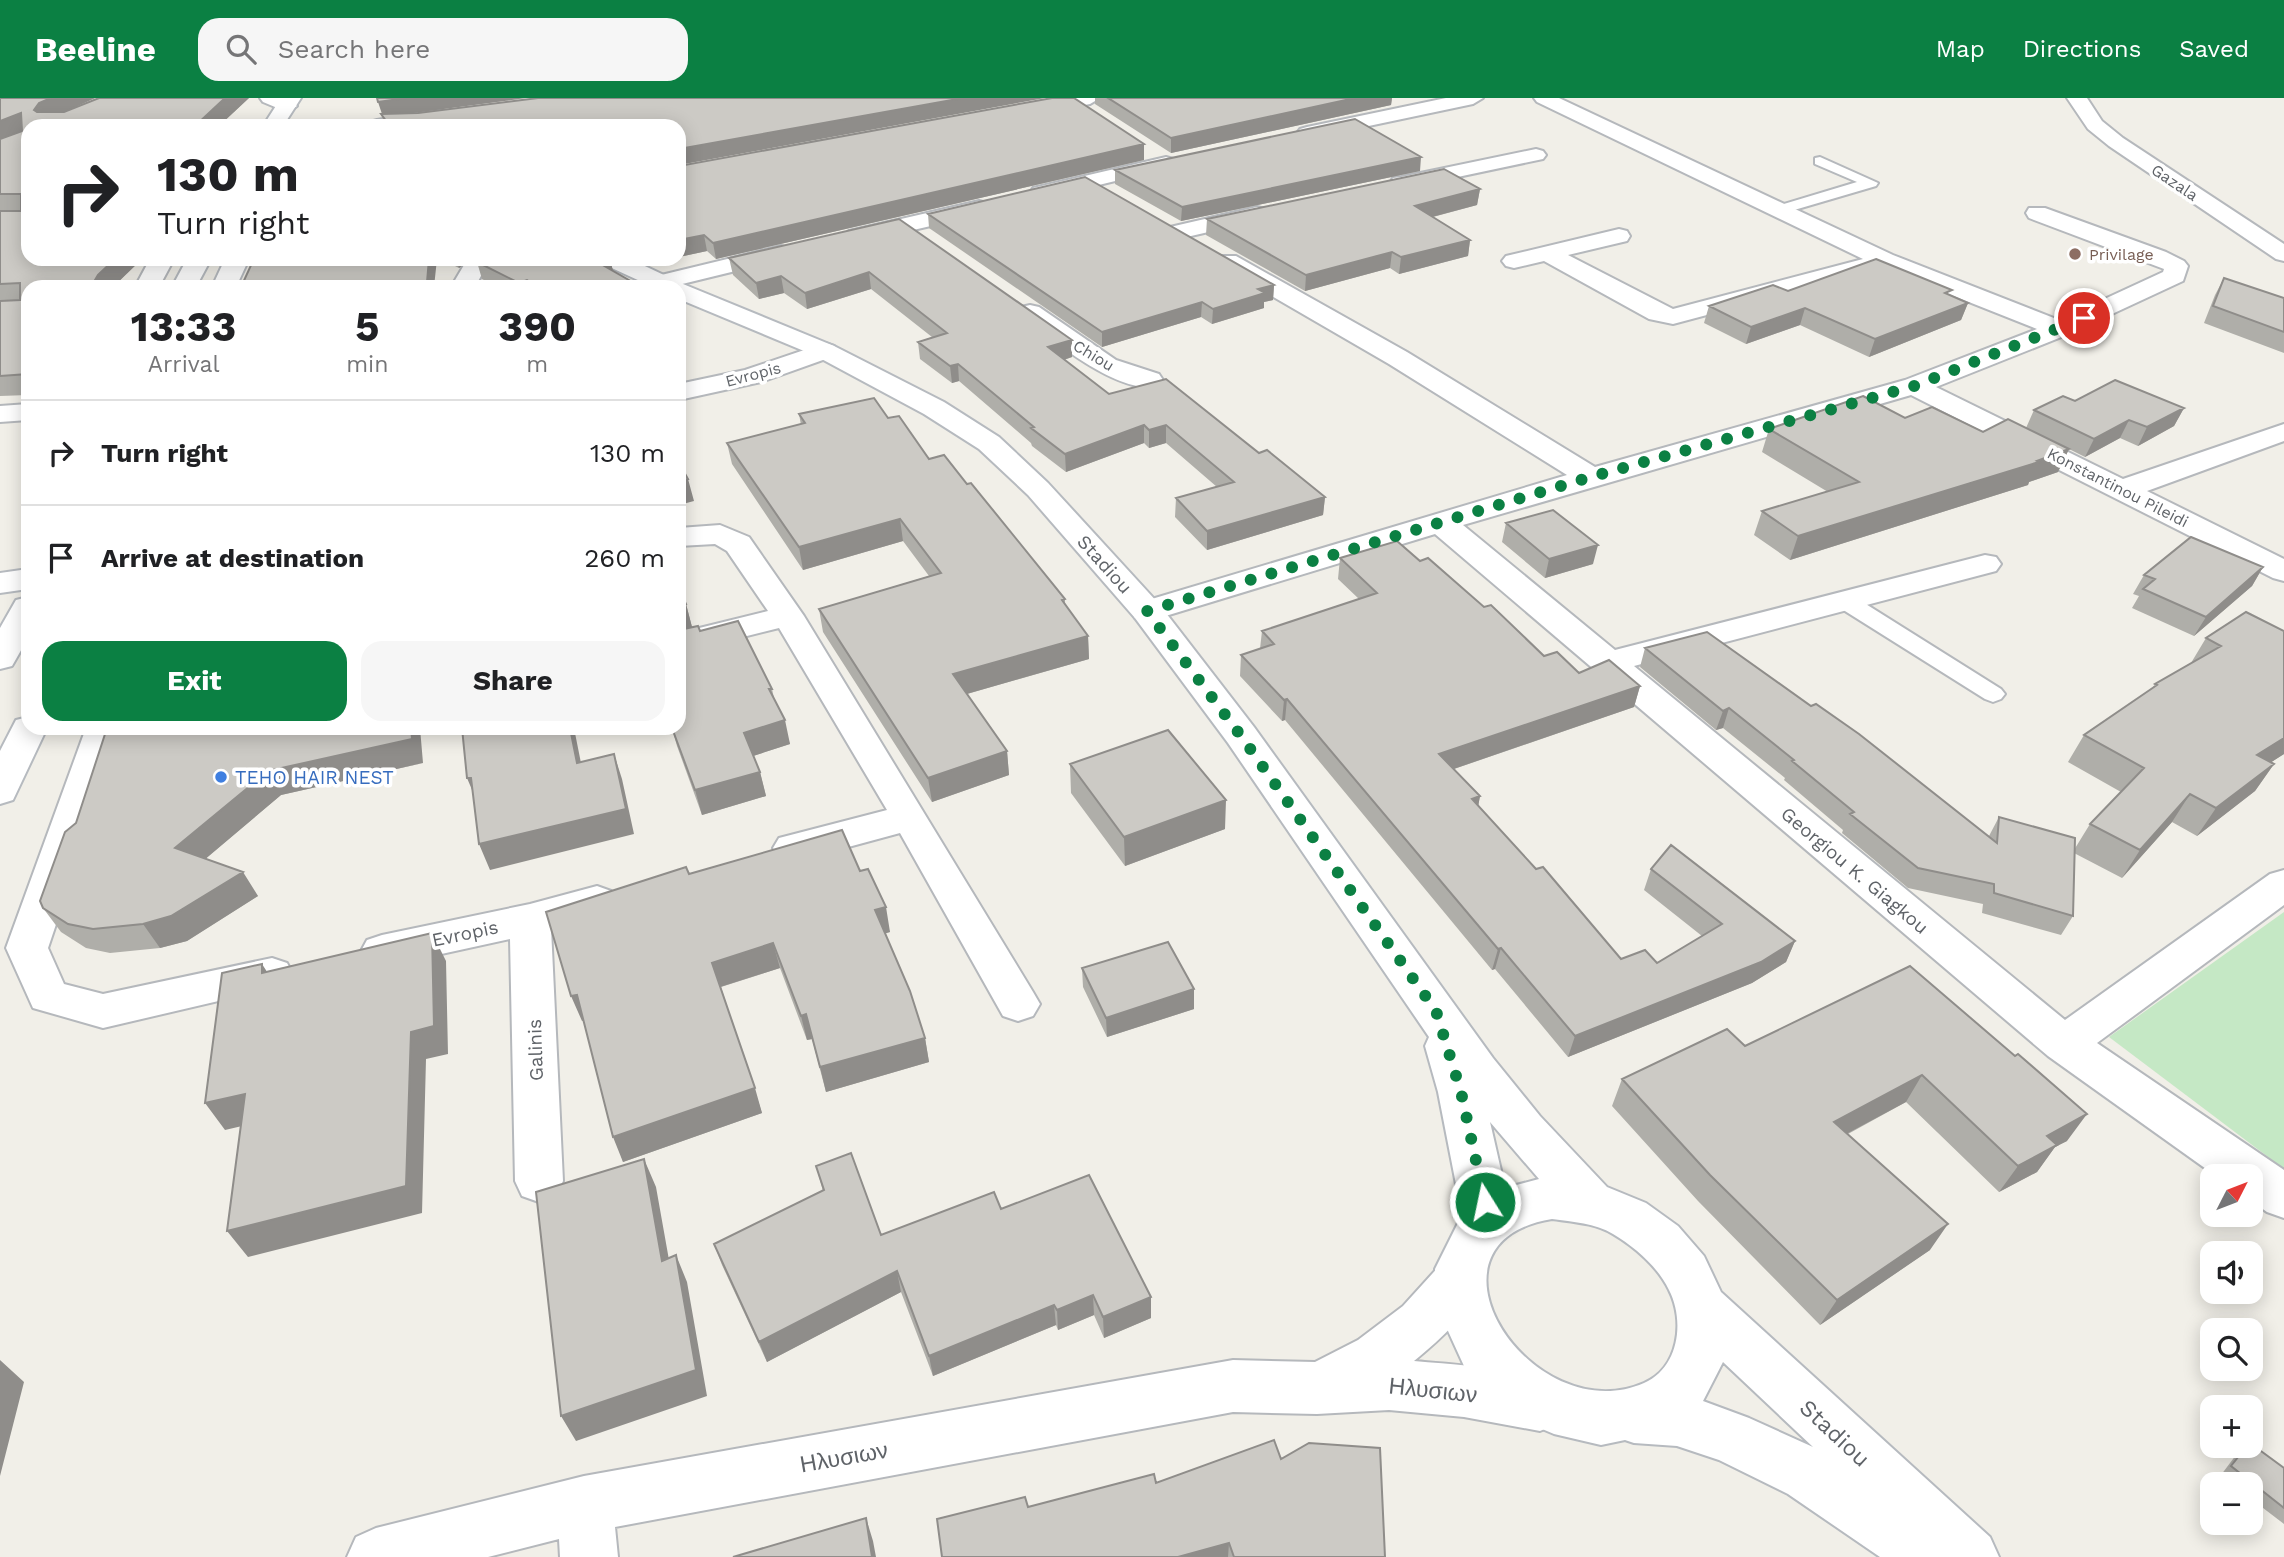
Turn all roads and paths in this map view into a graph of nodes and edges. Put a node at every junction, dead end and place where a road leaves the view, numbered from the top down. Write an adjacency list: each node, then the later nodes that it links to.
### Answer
1 (1473, 98): 10 (street)
2 (1544, 98): 20 (street)
3 (2077, 98): 30 (street, Gazala)
4 (283, 101): 8 (street)
5 (1086, 105): 7 (street)
6 (455, 114): 9 (street)
7 (1004, 114)
8 (276, 119)
9 (422, 119)
10 (1287, 137)
11 (1146, 149): 14 (street)
12 (1536, 155): 15 (street)
13 (1820, 161): 20 (lane)
14 (1090, 181): 16 (street); 17 (street)
15 (1386, 186)
16 (1024, 197)
17 (1122, 201)
18 (997, 203): 23 (street)
19 (1283, 208): 24 (street)
20 (1779, 210): 31 (street)
21 (2037, 213): 40 (street)
22 (1156, 220): 24 (street)
23 (905, 225): 26 (street); 27 (street)
24 (1178, 232): 48 (street)
25 (1619, 236): 29 (street)
26 (839, 240)
27 (927, 240)
28 (800, 249): 37 (street)
29 (1547, 253): 31 (street); 32 (street)
30 (2284, 254)
31 (1885, 260): 40 (street)
32 (1514, 261)
33 (479, 266): 35 (street)
34 (627, 266): 36 (street, Stadiou)
35 (467, 280)
36 (658, 280)
37 (686, 282)
38 (686, 292): 41 (street, Stadiou)
39 (1015, 302): 42 (street, Chiou)
40 (2060, 329): 43 (street)
41 (825, 351): 44 (street, Evropis); 57 (street, Stadiou)
42 (1150, 380)
43 (1914, 386): 48 (street); 49 (street, Konstantinou Pileidi)
44 (686, 390)
45 (21, 412): 46 (street)
46 (0, 414)
47 (2284, 432): 49 (street)
48 (1591, 477): 50 (street)
49 (2124, 489): 53 (street, Konstantinou Pileidi)
50 (1441, 523): 57 (street); 62 (street, Georgiou K. Giagkou)
51 (686, 536): 58 (street)
52 (1985, 565): 56 (street)
53 (2284, 571)
54 (21, 580): 55 (street)
55 (0, 583)
56 (1845, 601): 62 (street); 63 (lane)
57 (1147, 611): 75 (street, Stadiou)
58 (788, 616): 60 (street); 67 (street)
59 (21, 620): 61 (street)
60 (686, 641)
61 (0, 659)
62 (1607, 663): 76 (street, Georgiou K. Giagkou)
63 (1993, 694)
64 (26, 735): 66 (street)
65 (102, 735): 73 (street)
66 (0, 791)
67 (910, 817): 68 (street); 74 (street)
68 (753, 859)
69 (2284, 884): 76 (street)
70 (635, 891): 71 (street, Evropis)
71 (530, 919): 72 (street, Evropis); 77 (street, Galinis)
72 (344, 959)
73 (304, 967)
74 (1018, 1004)
75 (1436, 1011): 79 (street, Stadiou); 80 (street, Stadiou)
76 (2064, 1044): 78 (street, Georgiou K. Giagkou)
77 (539, 1181)
78 (2284, 1197)
79 (1590, 1202): 80 (street); 82 (street)
80 (1488, 1221): 81 (street)
81 (1460, 1279): 83 (street, Ηλυσιων); 84 (street)
82 (1701, 1307): 85 (street); 89 (street, Stadiou)
83 (1317, 1388): 84 (street, Ηλυσιων); 86 (street, Ηλυσιων)
84 (1549, 1406): 85 (street)
85 (1632, 1417): 88 (street, Stadiou)
86 (586, 1531): 87 (street, Ηλυσιων)
87 (376, 1557)
88 (1930, 1557)
89 (1970, 1557)

